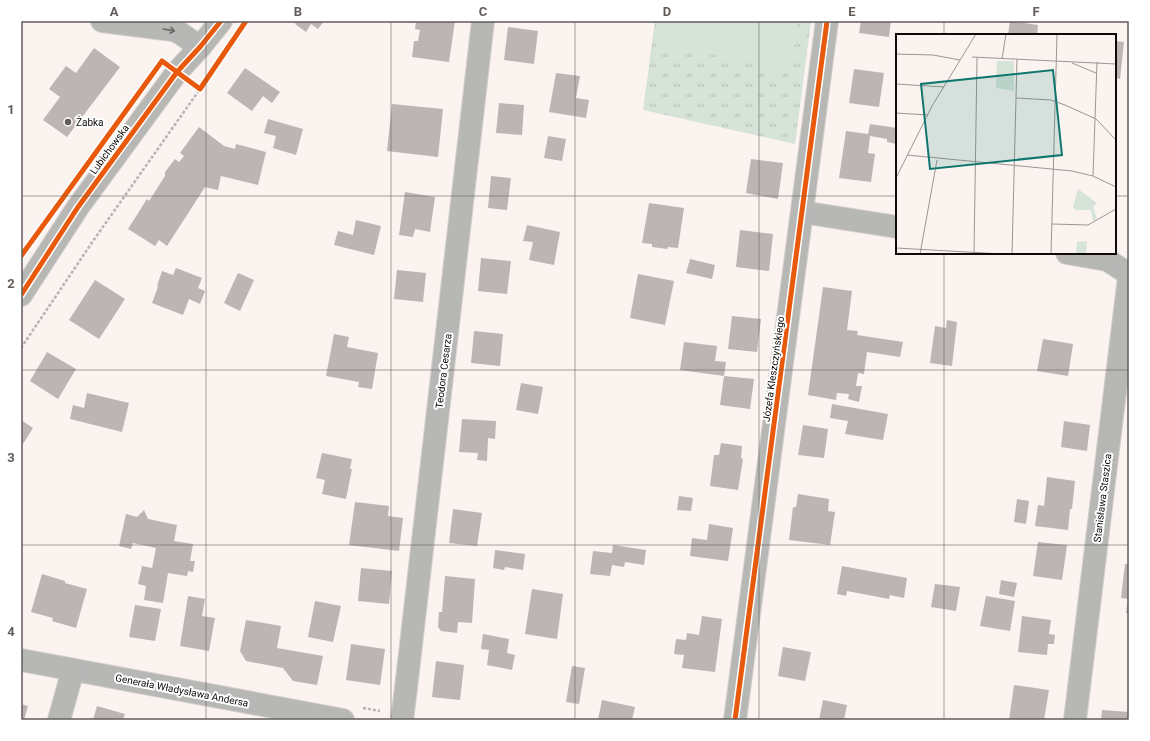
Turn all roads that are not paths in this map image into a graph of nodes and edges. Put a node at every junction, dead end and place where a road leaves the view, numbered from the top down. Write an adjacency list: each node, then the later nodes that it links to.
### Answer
1 (102, 21): 5 (street, one-way to 5)
2 (221, 21): 5 (street, Lubichowska)
3 (482, 21): 17 (street, Teodora Cesarza)
4 (827, 21): 6 (street, Józefa Kleszczyńskiego)
5 (200, 47): 9 (street, Lubichowska)
6 (802, 212): 7 (street); 18 (street, Józefa Kleszczyńskiego)
7 (896, 227)
8 (1073, 254): 10 (street)
9 (27, 274): 12 (street, Lubichowska)
10 (1129, 274)
11 (1129, 277): 19 (street, Stanisława Staszica)
12 (21, 295)
13 (21, 660): 14 (street, Generała Władysława Andersa)
14 (73, 670): 15 (street); 16 (street, Generała Władysława Andersa)
15 (59, 720)
16 (343, 720)
17 (402, 720)
18 (735, 720)
19 (1075, 720)

